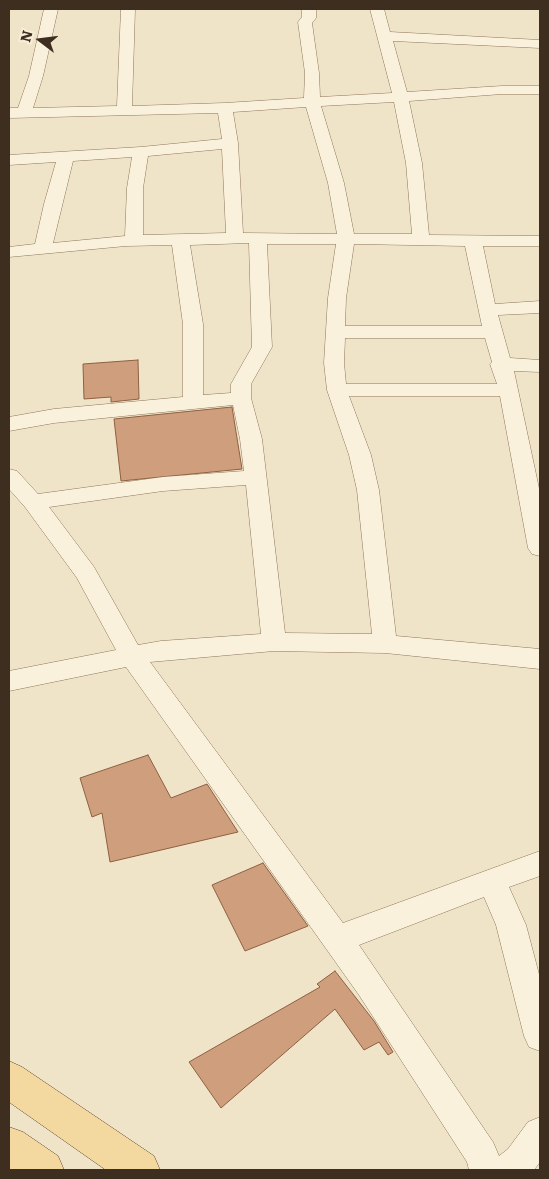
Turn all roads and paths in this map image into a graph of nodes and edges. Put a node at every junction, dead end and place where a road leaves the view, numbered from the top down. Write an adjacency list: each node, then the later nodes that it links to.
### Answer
1 (51, 9): 12 (street)
2 (128, 9): 11 (street)
3 (309, 9): 9 (street)
4 (377, 9): 5 (street)
5 (385, 36): 6 (street); 8 (street)
6 (540, 44)
7 (540, 90): 8 (street)
8 (401, 96): 9 (street); 20 (street)
9 (312, 102): 10 (street); 19 (street)
10 (224, 108): 11 (street); 13 (street)
11 (124, 111): 12 (street)
12 (16, 113)
13 (230, 143): 14 (street); 17 (street)
14 (141, 152): 15 (street); 23 (street)
15 (66, 157): 16 (street); 25 (street)
16 (9, 160)
17 (235, 238): 18 (street); 21 (street)
18 (258, 239): 19 (street); 35 (street)
19 (346, 239): 20 (street); 29 (street)
20 (421, 239): 22 (street)
21 (180, 240): 23 (street); 36 (street)
22 (473, 240): 24 (street); 28 (street)
23 (134, 241): 25 (street)
24 (540, 241)
25 (43, 247): 26 (street)
26 (9, 252)
27 (540, 308): 28 (street)
28 (488, 310): 30 (street)
29 (335, 332): 30 (street); 33 (street)
30 (494, 332): 31 (street)
31 (500, 364): 32 (street); 34 (street)
32 (540, 366)
33 (337, 390): 34 (street); 43 (street)
34 (509, 390): 41 (street)
35 (241, 398): 36 (street); 39 (street)
36 (193, 402): 37 (street)
37 (9, 424)
38 (9, 476): 40 (street)
39 (256, 477): 40 (street); 42 (street)
40 (33, 502): 44 (street)
41 (540, 548)
42 (274, 642): 43 (street); 44 (street)
43 (385, 644): 45 (street)
44 (132, 656): 46 (street); 49 (street)
45 (540, 659)
46 (9, 681)
47 (540, 863): 48 (street)
48 (492, 881): 49 (street); 50 (street)
49 (337, 939): 56 (street)
50 (540, 1036)
51 (9, 1080): 55 (main road)
52 (540, 1134): 57 (street)
53 (9, 1146): 54 (main road)
54 (44, 1170)
55 (140, 1170)
56 (486, 1170)
57 (508, 1170)

